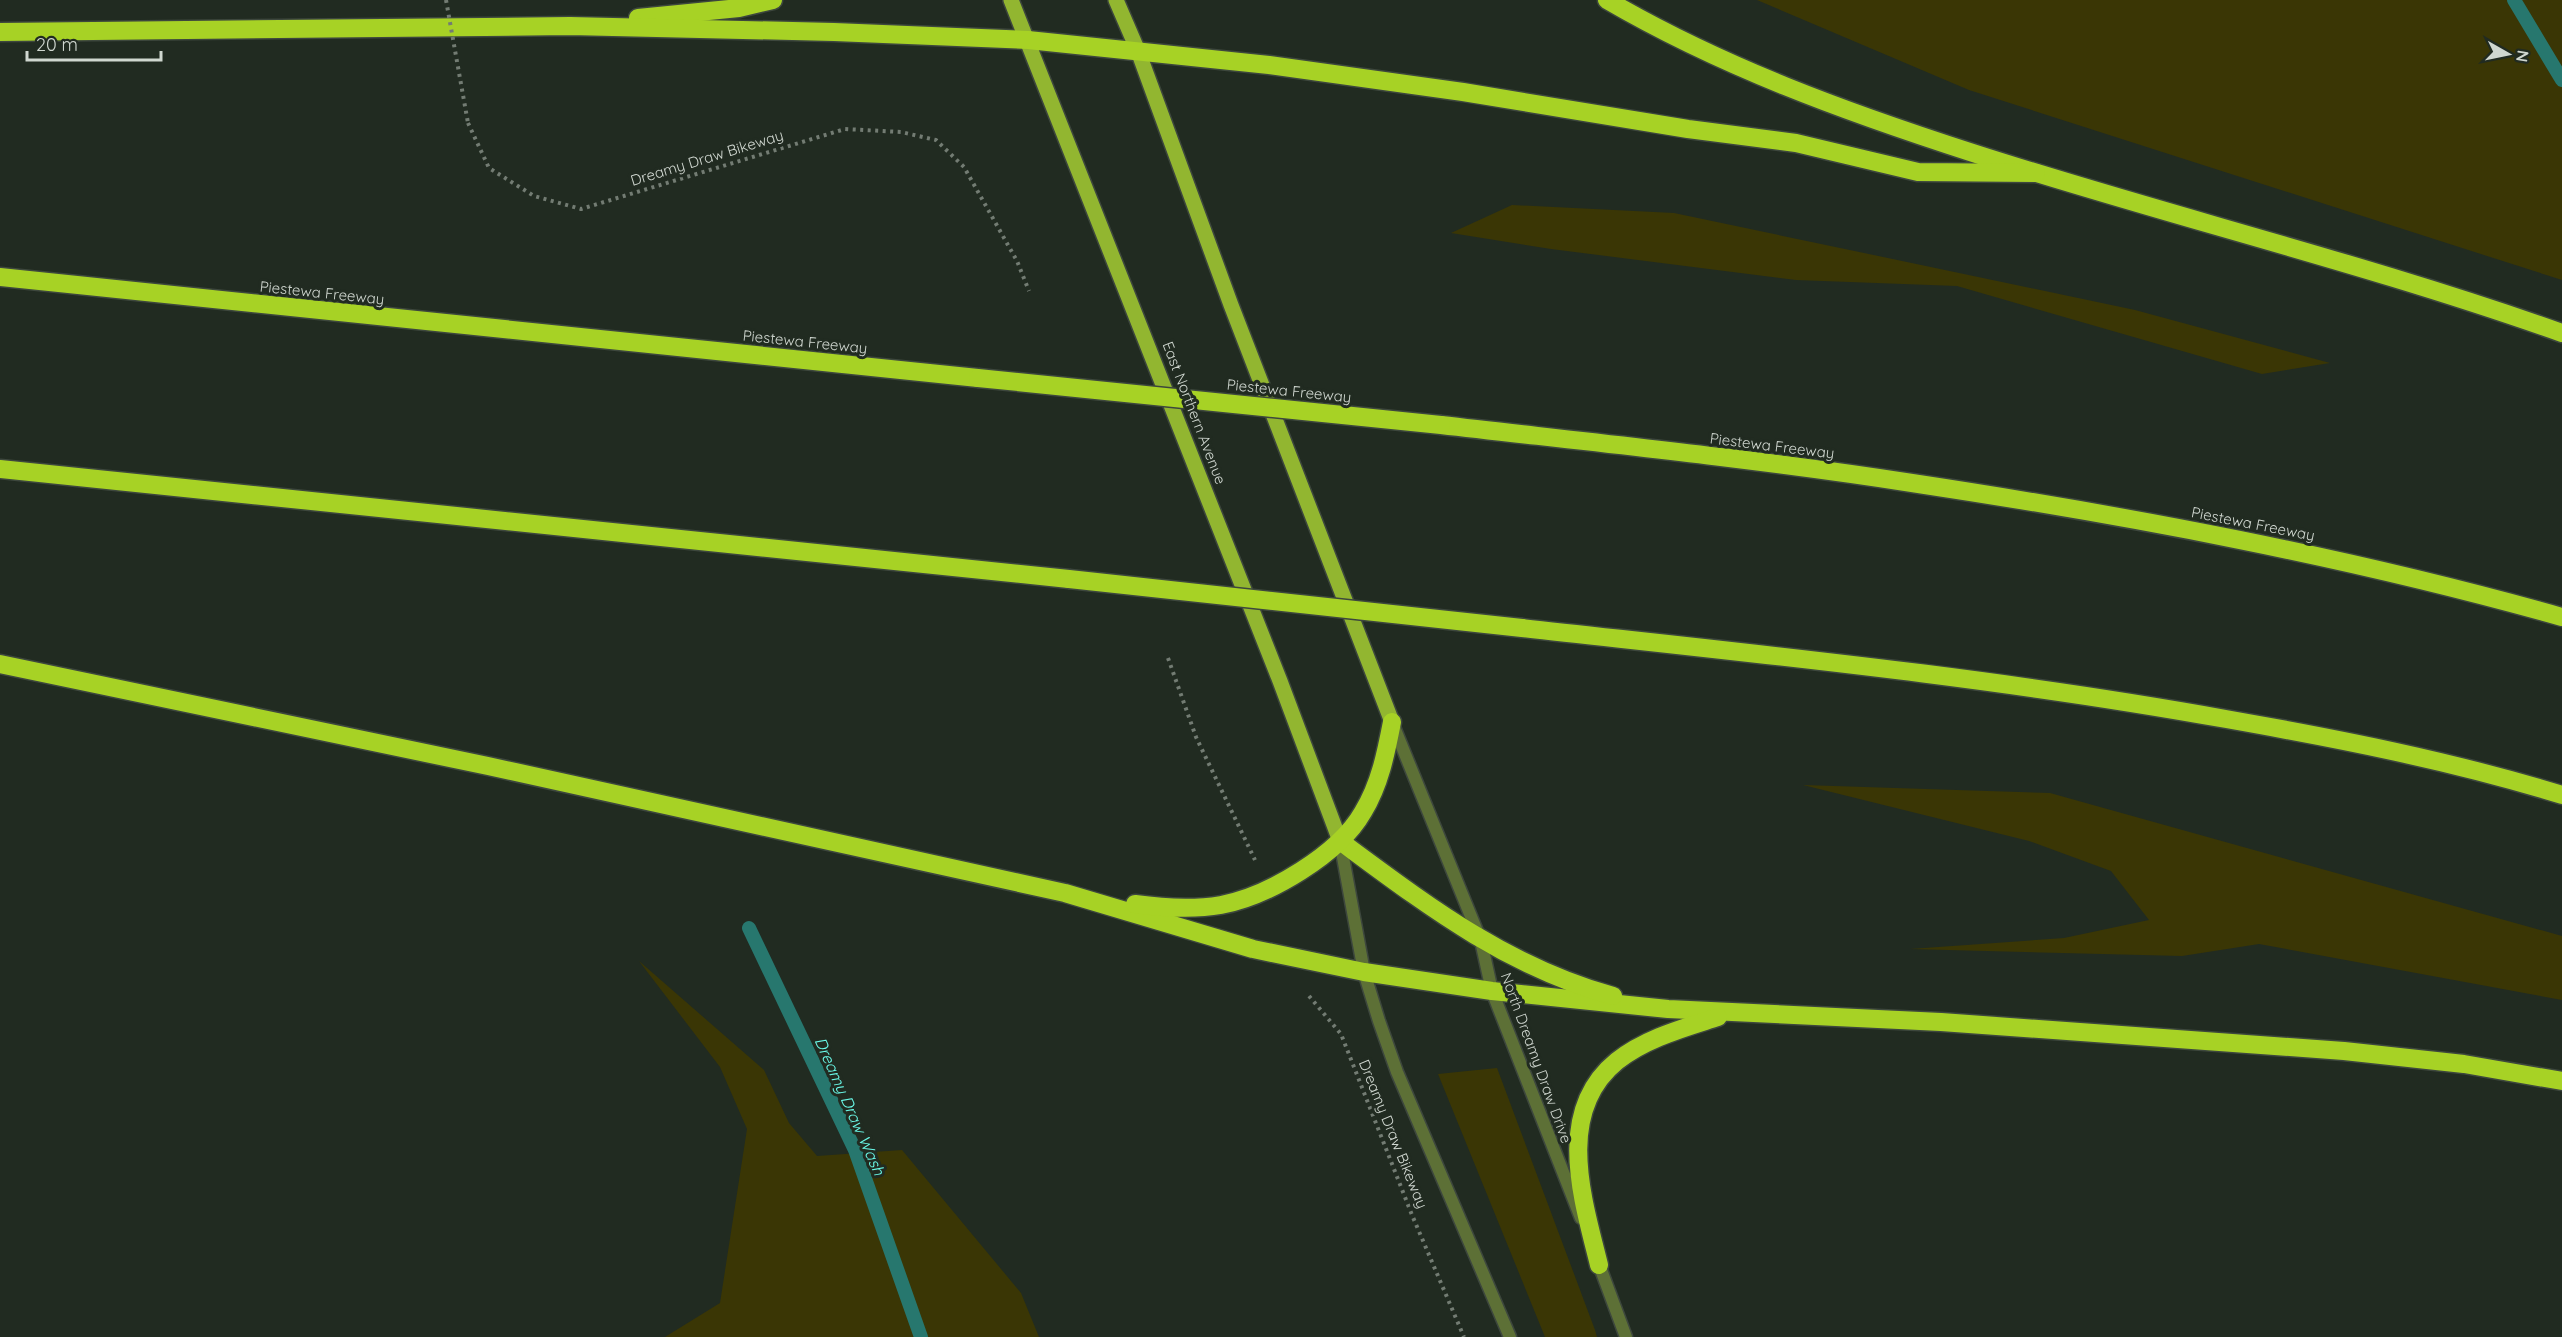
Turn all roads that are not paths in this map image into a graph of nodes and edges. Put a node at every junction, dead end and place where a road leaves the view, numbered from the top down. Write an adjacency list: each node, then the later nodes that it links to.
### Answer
1 (773, 0): 5 (highway)
2 (1011, 0): 7 (main road, East Northern Avenue)
3 (1116, 0): 8 (main road)
4 (1607, 0): 9 (highway)
5 (570, 26): 6 (highway); 7 (highway)
6 (0, 32)
7 (1028, 40): 8 (highway); 17 (main road, East Northern Avenue)
8 (1138, 51): 9 (highway); 15 (main road)
9 (2036, 173): 11 (highway)
10 (0, 277): 13 (highway, Piestewa Freeway, bridge)
11 (2562, 333)
12 (0, 469): 16 (highway, bridge)
13 (2562, 617)
14 (0, 664): 18 (highway)
15 (1392, 722): 17 (highway); 19 (street, North Dreamy Draw Drive)
16 (2562, 795)
17 (1340, 841): 18 (highway); 19 (highway); 20 (street)
18 (1065, 893): 20 (highway)
19 (1481, 941): 21 (street, North Dreamy Draw Drive); 22 (highway)
20 (1364, 972): 21 (highway); 26 (street)
21 (1492, 991): 22 (highway); 25 (street, North Dreamy Draw Drive)
22 (1668, 1010): 23 (highway)
23 (1729, 1014): 24 (highway); 25 (highway)
24 (2562, 1081)
25 (1599, 1265): 27 (street, North Dreamy Draw Drive)
26 (1510, 1337)
27 (1626, 1337)

